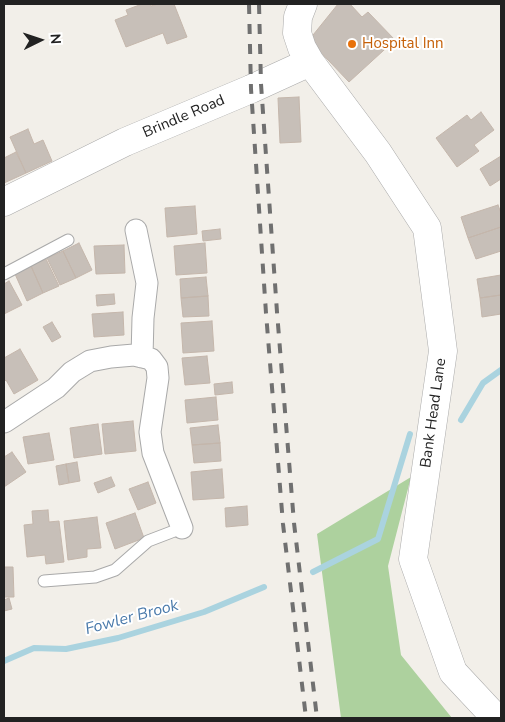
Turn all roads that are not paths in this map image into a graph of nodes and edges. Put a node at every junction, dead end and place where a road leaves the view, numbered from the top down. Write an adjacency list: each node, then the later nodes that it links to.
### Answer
1 (303, 4): 2 (street)
2 (310, 62): 3 (street, Brindle Road); 11 (street, Bank Head Lane)
3 (4, 202)
4 (136, 230): 7 (street)
5 (68, 240): 6 (lane)
6 (4, 274)
7 (142, 357): 8 (street); 9 (street)
8 (4, 422)
9 (182, 528): 10 (lane)
10 (44, 581)
11 (496, 718)

